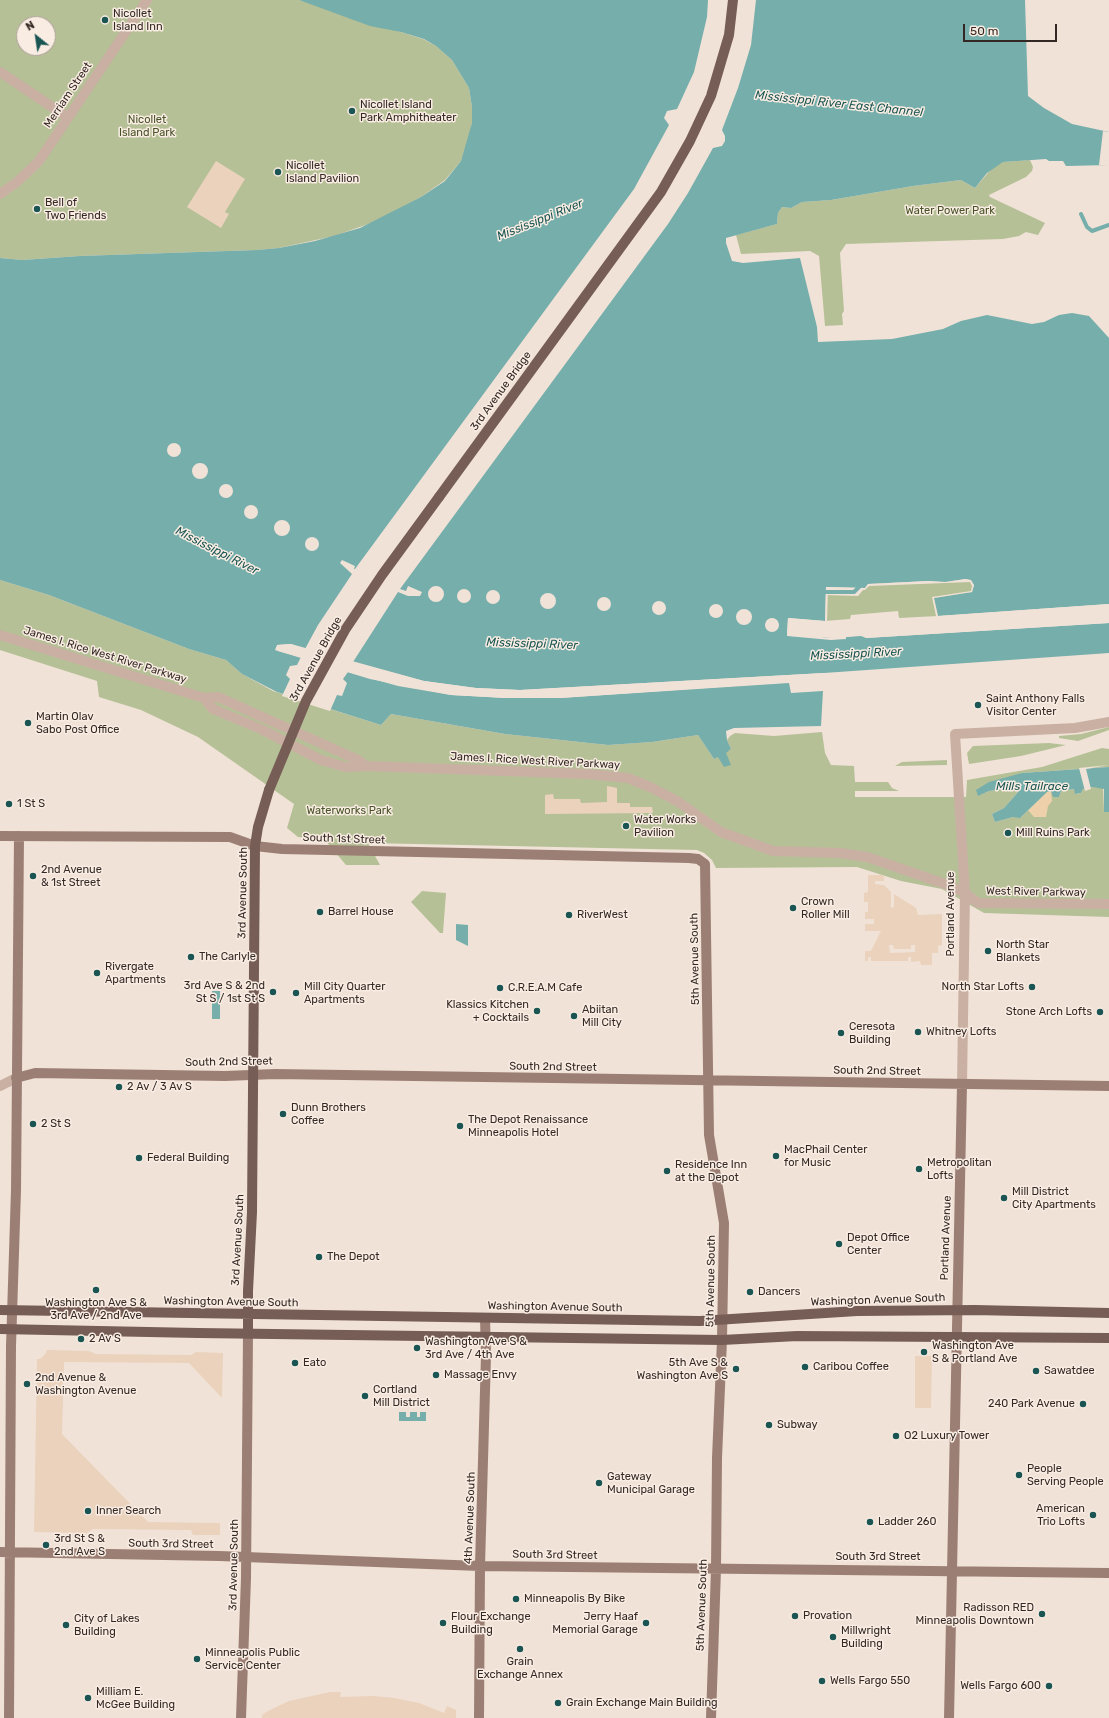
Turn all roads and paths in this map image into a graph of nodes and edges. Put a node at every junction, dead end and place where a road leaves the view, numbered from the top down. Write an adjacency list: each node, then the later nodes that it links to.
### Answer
1 (147, 0): 4 (street, Merriam Street)
2 (733, 0): 10 (main road, 3rd Avenue Bridge, bridge)
3 (0, 72): 4 (street)
4 (67, 117): 5 (street, Merriam Street)
5 (0, 194)
6 (0, 635): 7 (street, James I. Rice West River Parkway)
7 (204, 698): 9 (street, James I. Rice West River Parkway); 9 (street, James I. Rice West River Parkway)
8 (1109, 722): 15 (street, Portland Avenue)
9 (366, 766): 15 (street, James I. Rice West River Parkway)
10 (269, 790): 13 (main road, 3rd Avenue South)
11 (0, 836): 12 (street, South 1st Street)
12 (19, 836): 13 (street, South 1st Street); 18 (street)
13 (255, 846): 14 (street, South 1st Street); 17 (main road, 3rd Avenue South)
14 (689, 858): 19 (street, 5th Avenue South)
15 (965, 893): 16 (street, West River Parkway); 20 (street, Portland Avenue)
16 (1109, 904)
17 (255, 1075): 18 (street, South 2nd Street); 19 (street, South 2nd Street); 27 (main road, 3rd Avenue South)
18 (16, 1078): 21 (street, South 2nd Street); 24 (street)
19 (708, 1081): 20 (street, South 2nd Street); 29 (street, 5th Avenue South)
20 (962, 1084): 22 (street, South 2nd Street); 25 (street, Portland Avenue)
21 (0, 1086)
22 (1109, 1086)
23 (0, 1310): 24 (main road, Washington Avenue South)
24 (12, 1310): 27 (main road, Washington Avenue South); 31 (street)
25 (956, 1310): 26 (main road, Washington Avenue South); 29 (main road, Washington Avenue South); 33 (street, Portland Avenue)
26 (1109, 1313)
27 (248, 1314): 28 (main road, Washington Avenue South); 32 (main road, 3rd Avenue South)
28 (485, 1318): 29 (main road, Washington Avenue South); 34 (street, 4th Avenue South)
29 (722, 1320): 36 (street, 5th Avenue South)
30 (0, 1329): 31 (main road)
31 (11, 1329): 32 (main road); 37 (street)
32 (248, 1334): 34 (main road); 38 (street, 3rd Avenue South)
33 (956, 1336): 35 (main road); 36 (main road); 41 (street, Portland Avenue)
34 (486, 1337): 36 (main road); 39 (street, 4th Avenue South)
35 (1109, 1338)
36 (722, 1340): 40 (street, 5th Avenue South)
37 (5, 1552): 38 (street, South 3rd Street); 43 (street)
38 (247, 1558): 39 (street, South 3rd Street); 44 (street, 3rd Avenue South)
39 (480, 1566): 40 (street, South 3rd Street); 45 (street, 4th Avenue South)
40 (716, 1569): 41 (street, South 3rd Street); 46 (street, 5th Avenue South)
41 (951, 1570): 42 (street, South 3rd Street); 47 (street, Portland Avenue)
42 (1109, 1573)
43 (10, 1718)
44 (241, 1718)
45 (478, 1718)
46 (711, 1718)
47 (949, 1718)

